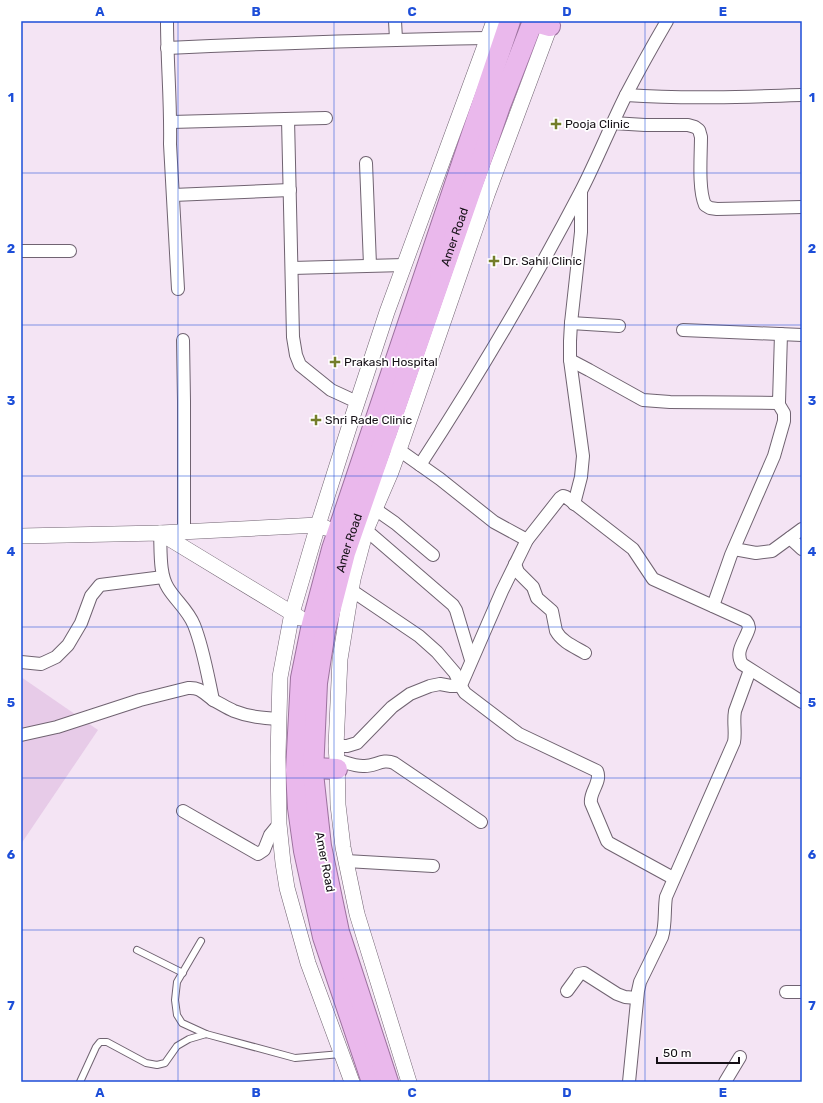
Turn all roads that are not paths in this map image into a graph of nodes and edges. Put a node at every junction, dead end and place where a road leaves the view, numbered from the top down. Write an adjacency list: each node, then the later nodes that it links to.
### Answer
1 (167, 21): 9 (street)
2 (395, 21): 8 (street)
3 (494, 21): 7 (street)
4 (510, 21): 45 (highway, Amer Road)
5 (667, 21): 10 (street)
6 (542, 22): 36 (highway, Amer Road)
7 (488, 38): 8 (street); 23 (street)
8 (396, 39): 9 (street)
9 (167, 48): 14 (street)
10 (626, 95): 11 (street); 15 (street)
11 (802, 95)
12 (326, 118): 13 (street)
13 (288, 119): 14 (street); 17 (street)
14 (171, 122): 19 (street)
15 (613, 123): 18 (street); 20 (street)
16 (366, 163): 24 (street)
17 (290, 190): 19 (street); 25 (street)
18 (581, 190): 27 (street); 37 (street)
19 (173, 195): 26 (street)
20 (802, 207)
21 (21, 251): 22 (street)
22 (70, 251)
23 (404, 265): 24 (street); 34 (street)
24 (370, 266): 25 (street)
25 (292, 268): 34 (street)
26 (178, 289)
27 (571, 324): 28 (street); 33 (street)
28 (619, 326)
29 (682, 330): 30 (street)
30 (781, 334): 31 (street); 35 (street)
31 (802, 335)
32 (183, 340): 43 (street)
33 (570, 360): 35 (street); 38 (street)
34 (357, 402): 40 (street)
35 (778, 402): 49 (street)
36 (392, 445): 37 (street); 39 (street); 68 (highway, Amer Road)
37 (420, 465): 48 (street)
38 (574, 504): 48 (street); 55 (street)
39 (375, 509): 42 (street); 51 (street)
40 (318, 525): 43 (street); 45 (street); 56 (street)
41 (802, 529): 47 (street)
42 (366, 530): 54 (street); 59 (street)
43 (184, 532): 44 (street)
44 (160, 533): 46 (street); 53 (street); 56 (street)
45 (337, 533): 57 (highway, Amer Road)
46 (21, 536)
47 (790, 538): 49 (street); 50 (street)
48 (527, 540): 52 (street)
49 (734, 548): 55 (street)
50 (802, 549)
51 (433, 555)
52 (515, 564): 58 (street); 59 (street)
53 (163, 577): 60 (street); 63 (street)
54 (351, 590): 62 (street); 67 (street)
55 (713, 606): 61 (street)
56 (292, 613): 57 (street); 65 (street)
57 (312, 624): 86 (highway, Amer Road)
58 (586, 653)
59 (472, 660): 62 (street)
60 (21, 662)
61 (750, 670): 64 (street); 74 (street)
62 (460, 685): 67 (street); 74 (street)
63 (213, 700): 65 (street); 66 (street)
64 (802, 702)
65 (279, 719): 71 (street)
66 (21, 735)
67 (337, 758): 68 (highway); 70 (street); 72 (street)
68 (313, 768): 85 (highway, Amer Road)
69 (183, 811): 71 (street)
70 (481, 822)
71 (280, 824): 83 (street)
72 (346, 861): 73 (street); 85 (street)
73 (433, 866)
74 (673, 878): 81 (street)
75 (201, 942): 77 (lane)
76 (137, 950): 77 (lane)
77 (183, 973): 82 (lane)
78 (567, 991): 81 (street)
79 (786, 992): 80 (street)
80 (802, 992)
81 (637, 998): 89 (street)
82 (206, 1034): 83 (lane); 87 (lane)
83 (341, 1054): 86 (street)
84 (740, 1057): 90 (street)
85 (395, 1070): 88 (street)
86 (358, 1079)
87 (80, 1082)
88 (409, 1082)
89 (629, 1082)
90 (725, 1082)

